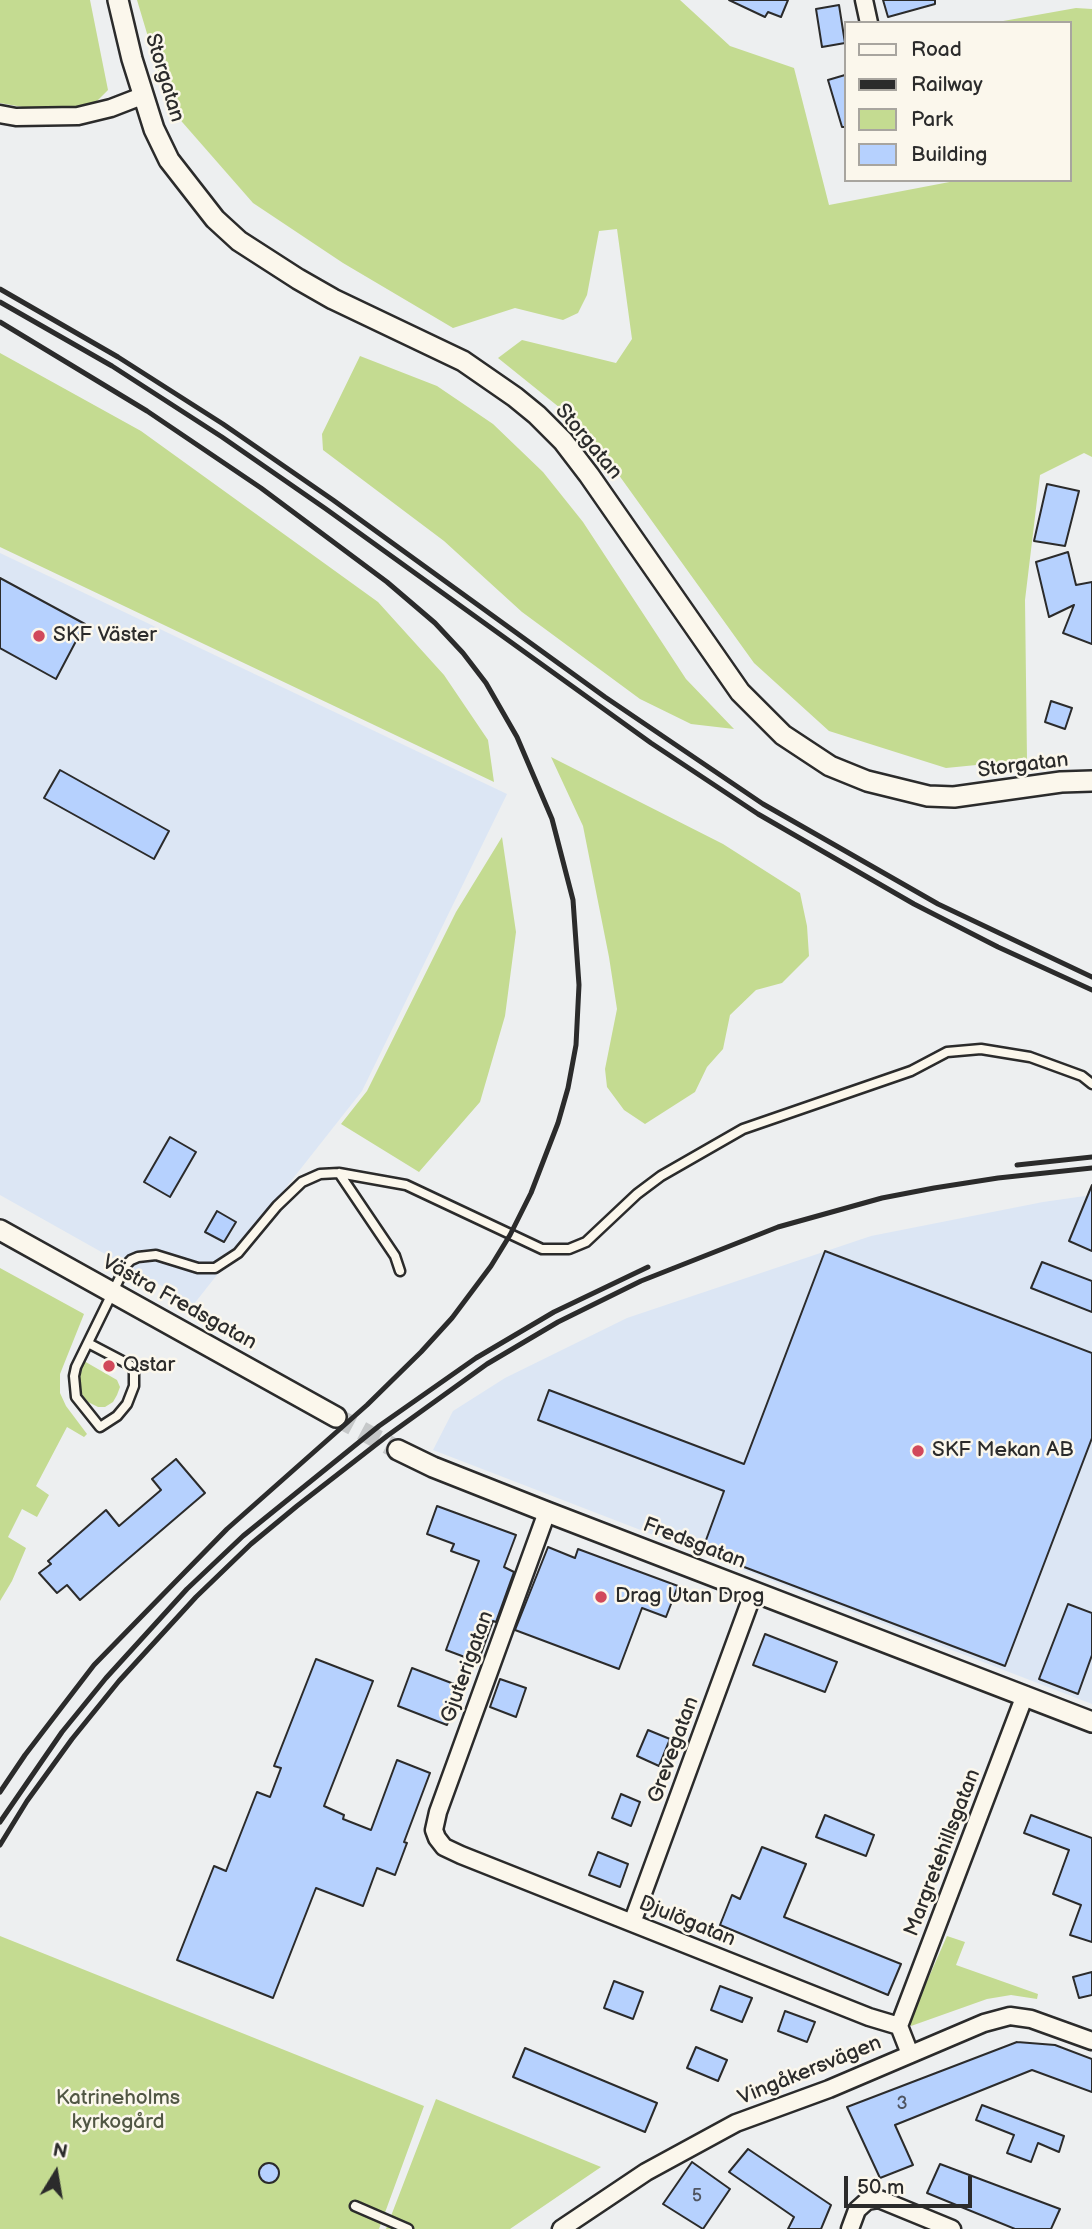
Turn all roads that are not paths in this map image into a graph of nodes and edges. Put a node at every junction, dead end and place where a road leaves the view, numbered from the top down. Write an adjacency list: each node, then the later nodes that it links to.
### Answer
1 (118, 0): 4 (street, Storgatan)
2 (864, 0): 3 (street)
3 (869, 21)
4 (142, 96): 5 (street); 6 (street, Storgatan)
5 (0, 114)
6 (1092, 781)
7 (1092, 1084): 8 (lane)
8 (339, 1173): 10 (lane); 11 (lane)
9 (0, 1230): 11 (street, Västra Fredsgatan)
10 (400, 1271)
11 (113, 1292): 12 (lane); 13 (street, Västra Fredsgatan)
12 (88, 1343): 12 (lane)
13 (336, 1417)
14 (398, 1450): 15 (street, Fredsgatan)
15 (547, 1512): 16 (street, Fredsgatan); 19 (street, Gjuterigatan)
16 (754, 1591): 17 (street, Fredsgatan); 20 (street, Grevegatan)
17 (1024, 1695): 18 (street, Fredsgatan); 21 (street, Margretehillsgatan)
18 (1092, 1722)
19 (436, 1836): 20 (street, Djulögatan)
20 (632, 1923): 21 (street, Djulögatan)
21 (900, 2026): 23 (street)
22 (1092, 2041): 23 (street, Vingåkersvägen)
23 (910, 2054): 26 (street, Vingåkersvägen)
24 (355, 2206): 25 (lane)
25 (408, 2229)
26 (561, 2229)
27 (850, 2229): 28 (street)
28 (952, 2229)

